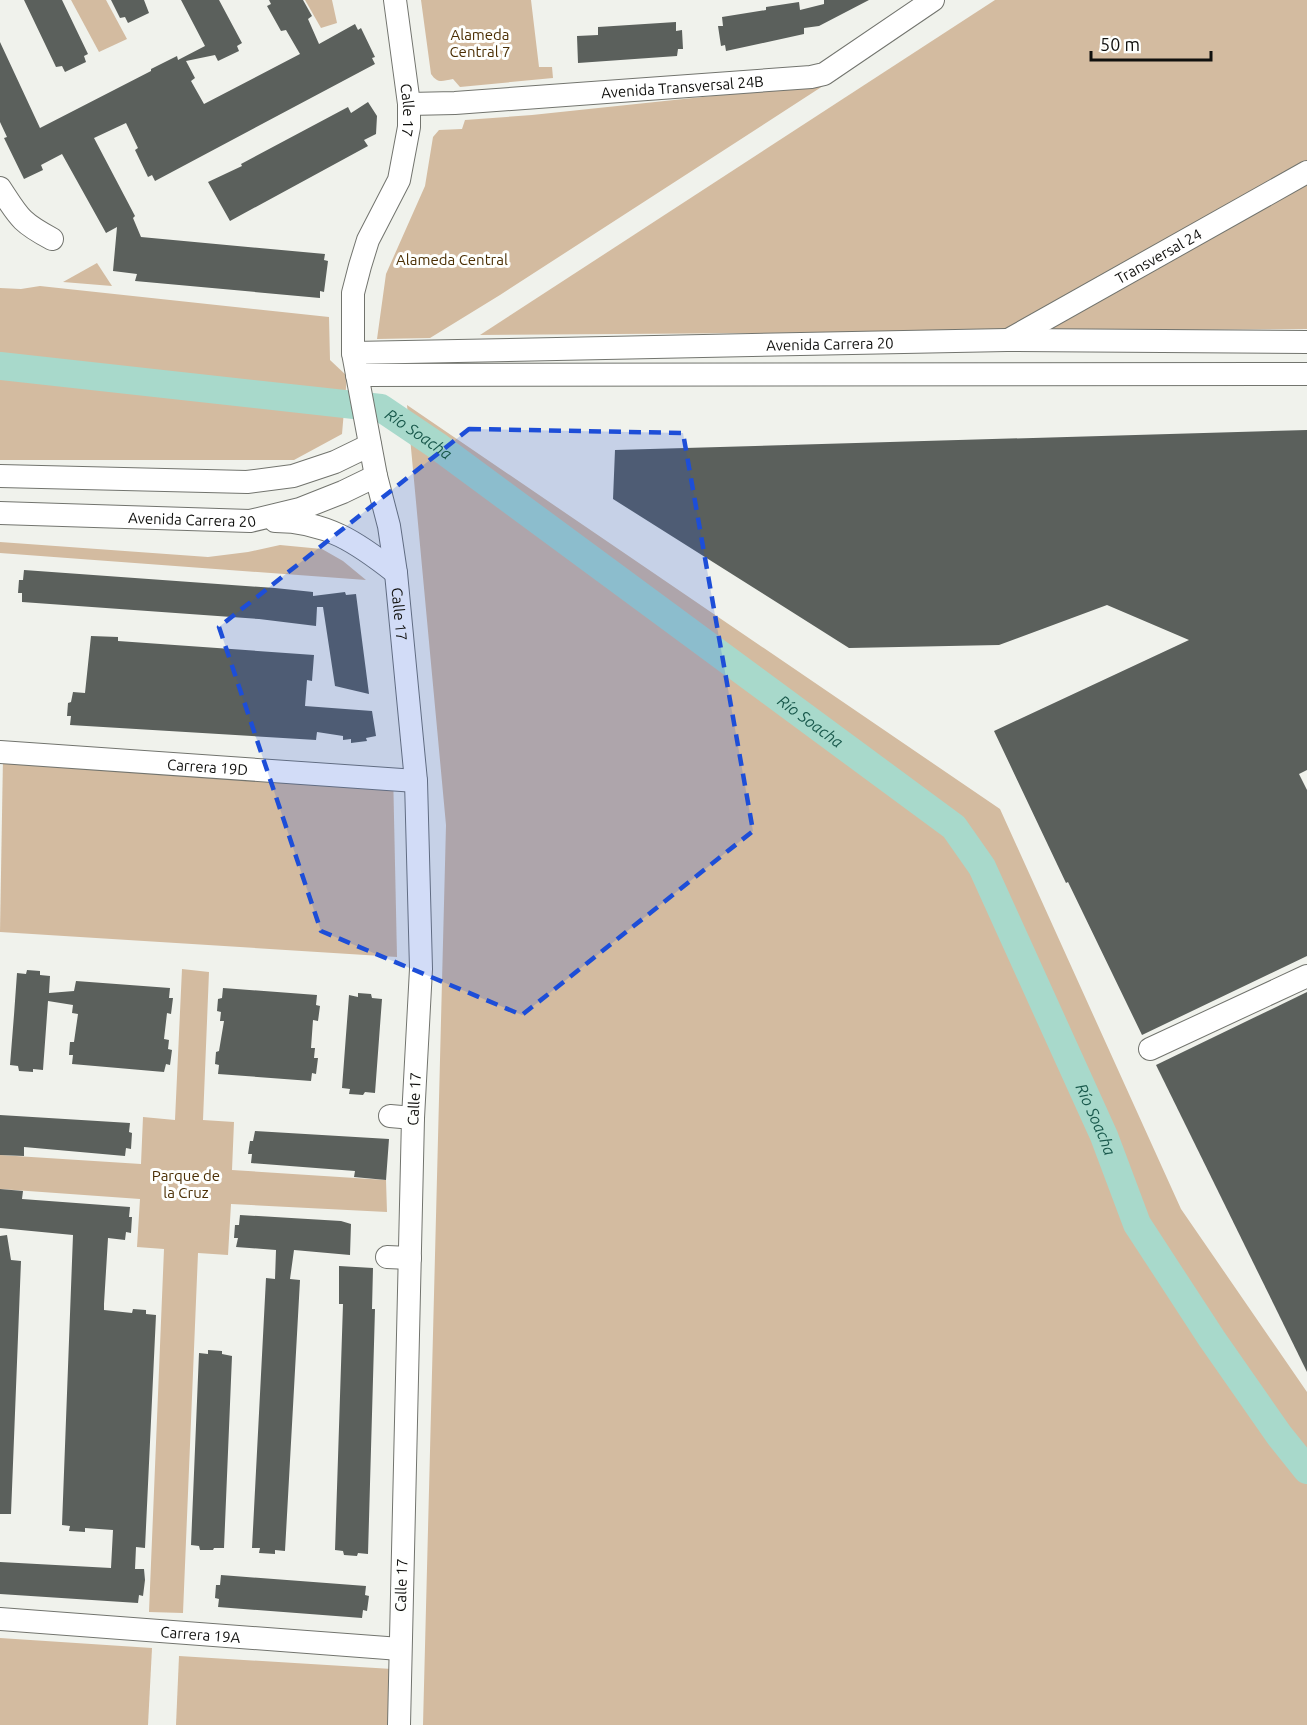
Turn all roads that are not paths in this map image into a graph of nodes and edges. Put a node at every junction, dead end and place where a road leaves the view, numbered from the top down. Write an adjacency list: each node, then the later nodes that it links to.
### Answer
1 (395, 0): 3 (street, Calle 17)
2 (933, 0): 3 (street, Avenida Transversal 24B)
3 (409, 104): 9 (street, Calle 17)
4 (1307, 172): 7 (street, Transversal 24)
5 (0, 188): 6 (street)
6 (51, 239)
7 (1007, 340): 8 (street, Avenida Carrera 20); 9 (street, Avenida Carrera 20)
8 (1307, 342)
9 (357, 373): 10 (street, Avenida Carrera 20); 11 (street, Calle 17)
10 (1307, 374)
11 (370, 445): 12 (street); 13 (street, Calle 17)
12 (0, 476)
13 (376, 476): 15 (street, Avenida Carrera 20); 16 (street, Calle 17)
14 (0, 513): 15 (street, Avenida Carrera 20)
15 (250, 521): 16 (street)
16 (396, 573): 18 (street, Calle 17)
17 (0, 752): 18 (street, Carrera 19D)
18 (416, 781): 22 (street, Calle 17)
19 (1307, 976): 20 (street)
20 (1150, 1049)
21 (390, 1116): 22 (street)
22 (413, 1118): 24 (street, Calle 17)
23 (387, 1257): 24 (street)
24 (410, 1258): 26 (street, Calle 17)
25 (0, 1619): 26 (street, Carrera 19A)
26 (400, 1649): 27 (street, Calle 17)
27 (399, 1725)

